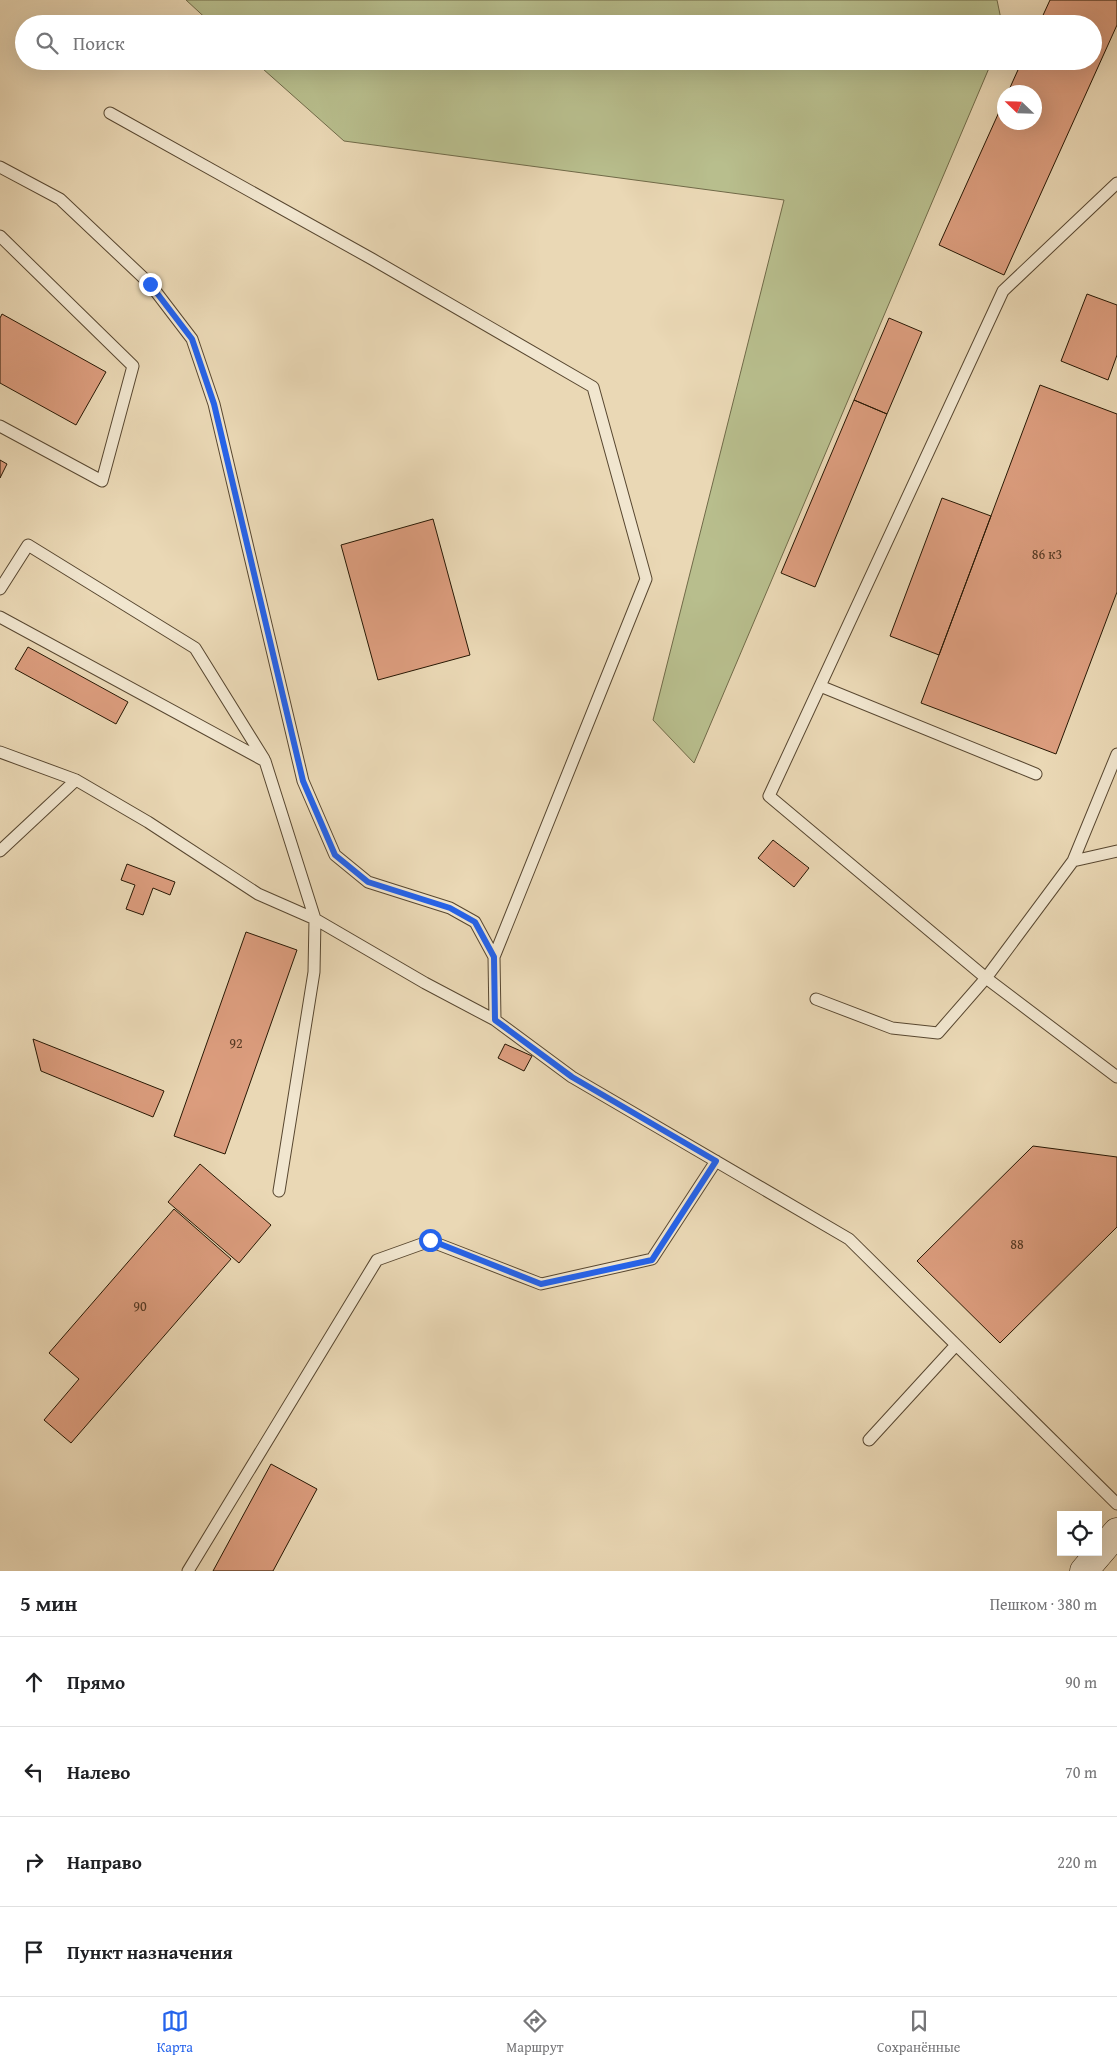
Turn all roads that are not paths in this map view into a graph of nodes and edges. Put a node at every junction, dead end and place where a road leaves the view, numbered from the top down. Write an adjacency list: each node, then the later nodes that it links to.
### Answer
1 (110, 113): 18 (lane)
2 (0, 166): 18 (lane)
3 (1117, 183): 8 (lane)
4 (0, 236): 5 (lane)
5 (0, 426)
6 (0, 589): 11 (lane)
7 (0, 617): 11 (lane)
8 (820, 686): 12 (lane); 19 (lane)
9 (0, 752): 13 (lane)
10 (1117, 754): 16 (lane)
11 (265, 761): 17 (lane)
12 (1036, 774)
13 (76, 780): 14 (lane); 17 (lane)
14 (0, 851)
15 (1117, 851): 16 (lane)
16 (1073, 861): 19 (lane)
17 (314, 918): 21 (lane); 24 (lane)
18 (494, 957): 21 (lane)
19 (986, 978): 20 (lane); 22 (lane)
20 (816, 999)
21 (495, 1020): 23 (lane)
22 (1117, 1077)
23 (716, 1161): 25 (lane); 29 (lane)
24 (279, 1191)
25 (956, 1345): 26 (lane); 27 (lane)
26 (869, 1440)
27 (1117, 1504)
28 (1117, 1532): 30 (street)
29 (188, 1571)
30 (1084, 1571)

